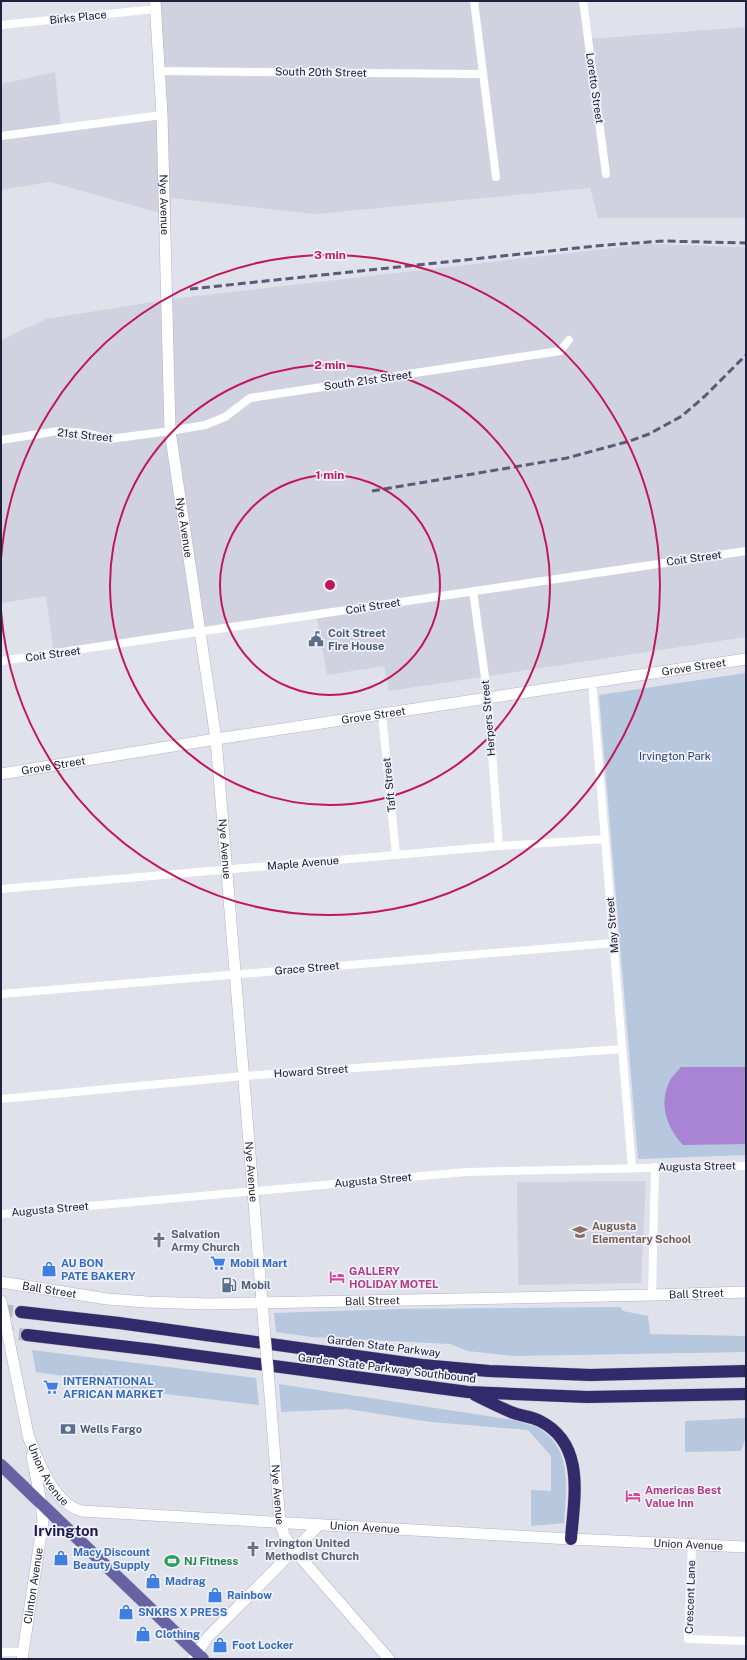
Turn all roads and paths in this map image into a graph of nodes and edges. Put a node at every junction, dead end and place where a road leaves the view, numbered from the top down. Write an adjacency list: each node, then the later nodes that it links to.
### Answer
1 (474, 1): 6 (street)
2 (583, 1): 9 (street, Loretto Street)
3 (155, 5): 4 (street, Birks Place); 5 (main road, Nye Avenue)
4 (1, 25)
5 (159, 71): 6 (street, South 20th Street); 7 (main road, Nye Avenue)
6 (483, 74): 10 (street)
7 (162, 115): 8 (street); 12 (main road, Nye Avenue)
8 (1, 136)
9 (606, 174)
10 (496, 177)
11 (568, 340): 12 (street, South 21st Street)
12 (170, 431): 13 (street, 21st Street); 16 (main road, Nye Avenue)
13 (1, 440)
14 (746, 551): 15 (street, Coit Street)
15 (473, 591): 16 (street, Coit Street); 20 (street, Herpers Street)
16 (200, 632): 18 (street, Coit Street); 22 (main road, Nye Avenue)
17 (746, 659): 19 (main road, Grove Street)
18 (1, 661)
19 (592, 682): 20 (main road, Grove Street); 24 (street, May Street)
20 (488, 699): 21 (main road, Grove Street); 25 (street, Herpers Street)
21 (382, 714): 22 (main road, Grove Street); 26 (street, Taft Street)
22 (216, 739): 23 (main road, Grove Street); 27 (main road, Nye Avenue)
23 (1, 774)
24 (605, 839): 25 (street, Maple Avenue); 29 (street, May Street)
25 (499, 846): 26 (street, Maple Avenue)
26 (396, 855): 27 (street, Maple Avenue)
27 (227, 869): 28 (street, Maple Avenue); 30 (main road, Nye Avenue)
28 (1, 889)
29 (614, 943): 30 (street, Grace Street); 32 (street, May Street)
30 (235, 974): 31 (street, Grace Street); 33 (main road, Nye Avenue)
31 (1, 994)
32 (622, 1049): 33 (street, Howard Street); 37 (street, May Street)
33 (244, 1076): 34 (street, Howard Street); 38 (main road, Nye Avenue)
34 (1, 1099)
35 (746, 1166): 36 (street, Augusta Street)
36 (655, 1167): 37 (street, Augusta Street); 42 (street)
37 (632, 1168): 38 (street, Augusta Street)
38 (253, 1192): 39 (street, Augusta Street); 44 (main road, Nye Avenue)
39 (1, 1214)
40 (1, 1282): 44 (main road, Ball Street)
41 (746, 1292): 42 (main road, Ball Street)
42 (652, 1295): 44 (main road, Ball Street)
43 (1, 1301): 50 (main road, Clinton Avenue)
44 (262, 1302): 53 (main road, Nye Avenue, bridge)
45 (21, 1312): 47 (highway, Garden State Parkway)
46 (27, 1335): 48 (highway, Garden State Parkway Southbound)
47 (746, 1372)
48 (468, 1392): 49 (highway, Garden State Parkway Southbound); 55 (highway)
49 (746, 1394)
50 (28, 1434): 52 (main road, Clinton Avenue); 53 (main road, Union Avenue)
51 (1, 1465): 52 (main road)
52 (41, 1502): 61 (main road, Clinton Avenue); 62 (main road)
53 (280, 1523): 54 (main road, Union Avenue); 58 (main road, Nye Avenue)
54 (319, 1525): 55 (main road, Union Avenue); 58 (main road)
55 (571, 1539): 56 (main road, Union Avenue)
56 (692, 1545): 57 (main road, Union Avenue); 59 (street, Crescent Lane)
57 (746, 1547)
58 (294, 1550): 62 (main road); 63 (main road, Nye Avenue)
59 (746, 1641)
60 (1, 1652): 61 (street)
61 (23, 1656)
62 (198, 1657)
63 (389, 1659)

